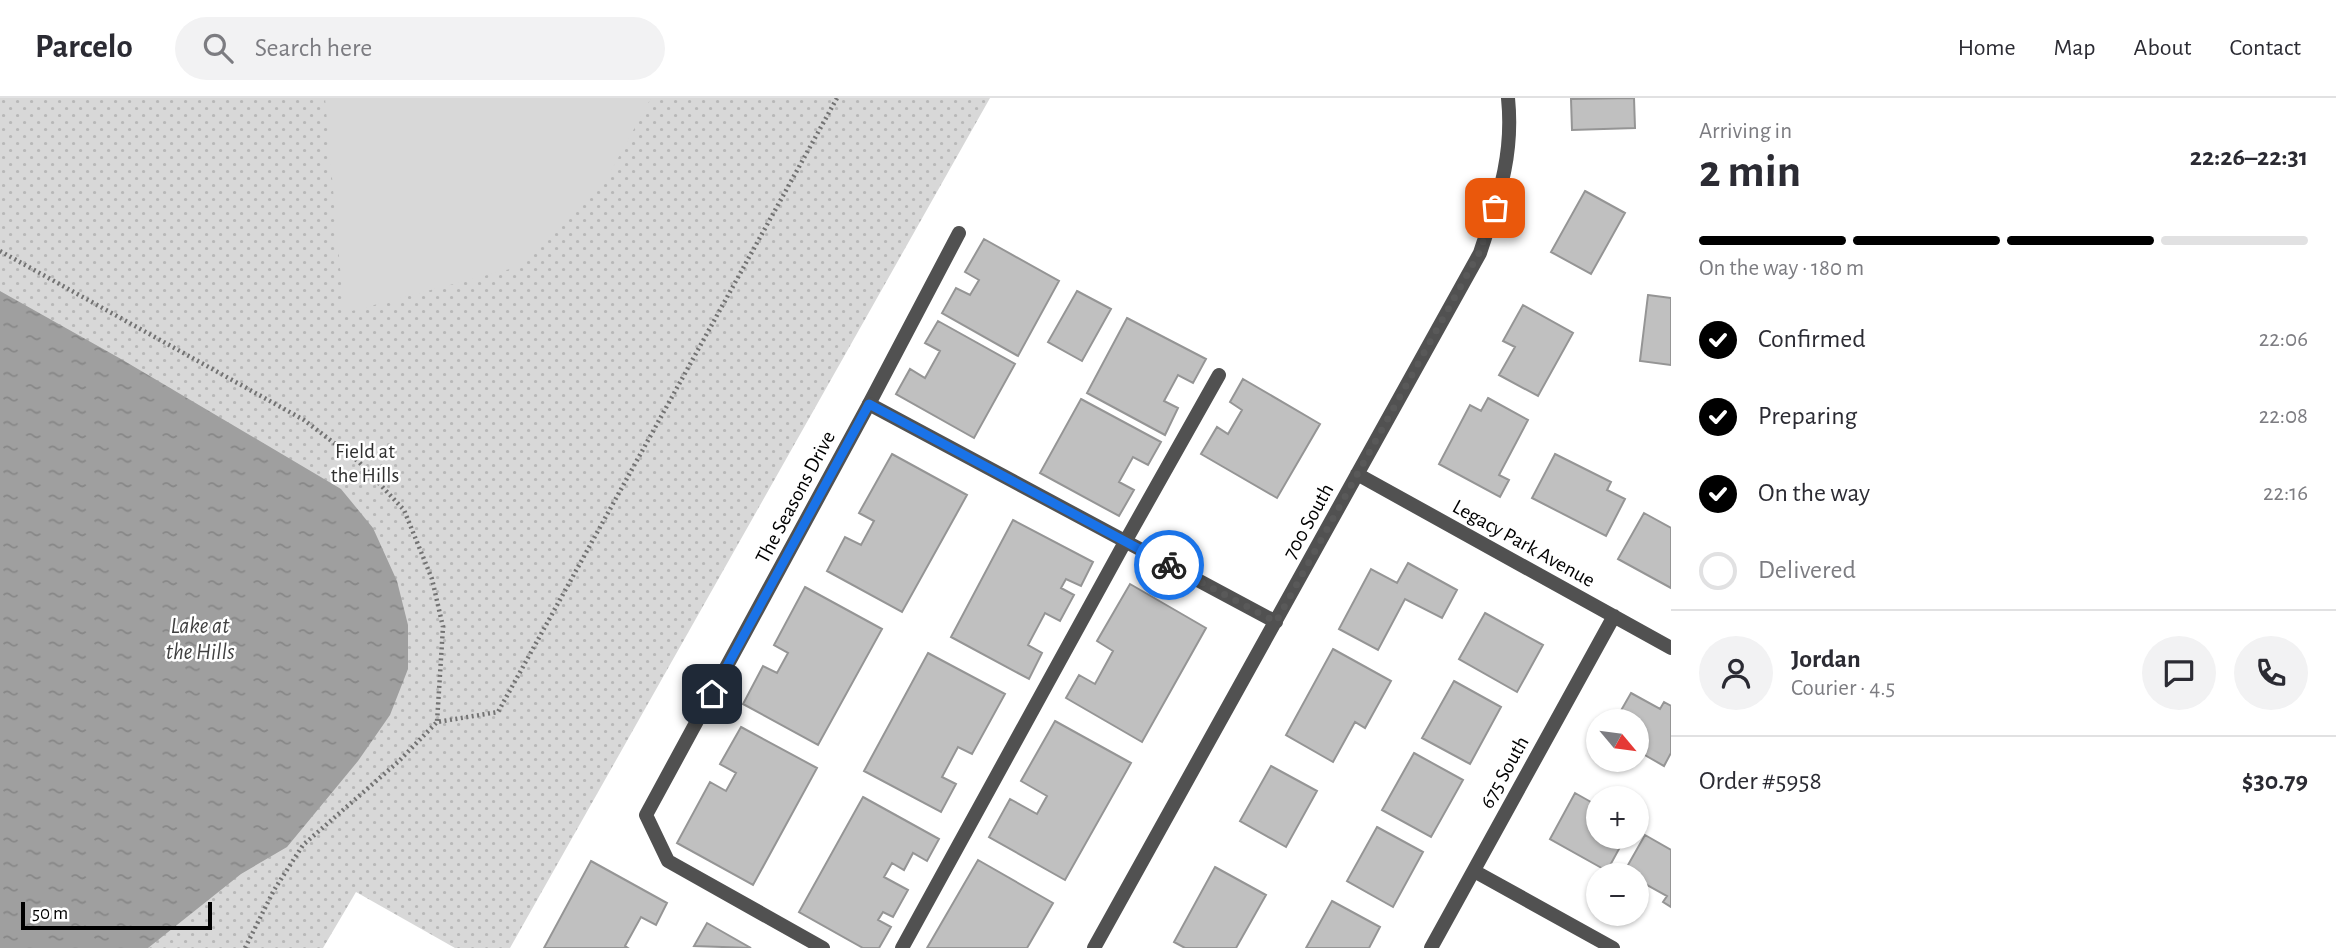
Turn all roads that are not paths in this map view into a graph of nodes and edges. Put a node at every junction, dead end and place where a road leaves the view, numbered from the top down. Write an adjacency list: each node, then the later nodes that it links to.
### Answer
1 (1508, 98): 5 (street, 700 South)
2 (959, 233): 4 (street)
3 (1220, 375): 6 (street)
4 (869, 404): 6 (street); 11 (street, The Seasons Drive)
5 (1357, 474): 7 (street, Legacy Park Avenue); 8 (street, 700 South)
6 (1125, 542): 8 (street); 12 (street)
7 (1614, 616): 9 (street, Legacy Park Avenue); 10 (street, 675 South)
8 (1276, 622): 13 (street, 700 South)
9 (1671, 648)
10 (1474, 871): 14 (street, 675 South); 15 (street)
11 (823, 948)
12 (902, 948)
13 (1094, 948)
14 (1431, 948)
15 (1613, 948)

